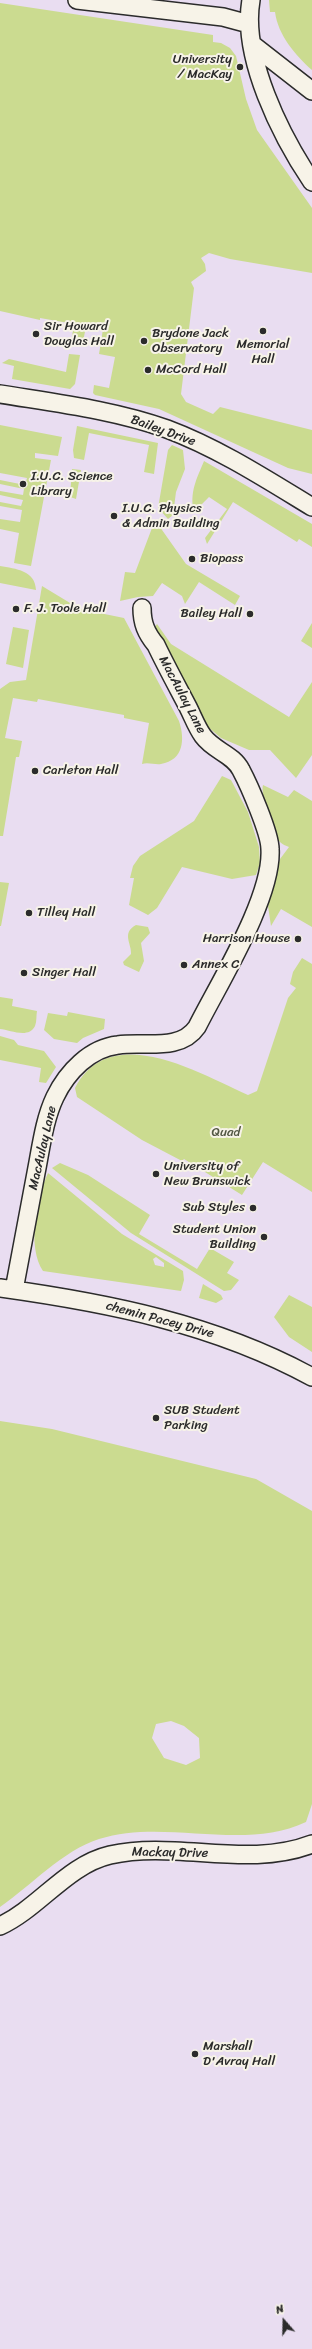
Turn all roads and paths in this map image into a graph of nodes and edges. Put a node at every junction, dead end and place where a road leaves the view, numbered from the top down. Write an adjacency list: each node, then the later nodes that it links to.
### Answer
1 (78, 0): 4 (street)
2 (174, 0): 4 (street)
3 (251, 0): 5 (street)
4 (132, 8): 5 (street)
5 (249, 24): 6 (street)
6 (253, 45): 7 (street); 8 (street)
7 (312, 91)
8 (312, 182)
9 (0, 394): 10 (street, Bailey Drive)
10 (312, 507)
11 (142, 608): 12 (street, MacAulay Lane)
12 (7, 1289): 13 (street, chemin Pacey Drive)
13 (312, 1377)
14 (312, 1844): 15 (street, Mackay Drive)
15 (0, 1926)

